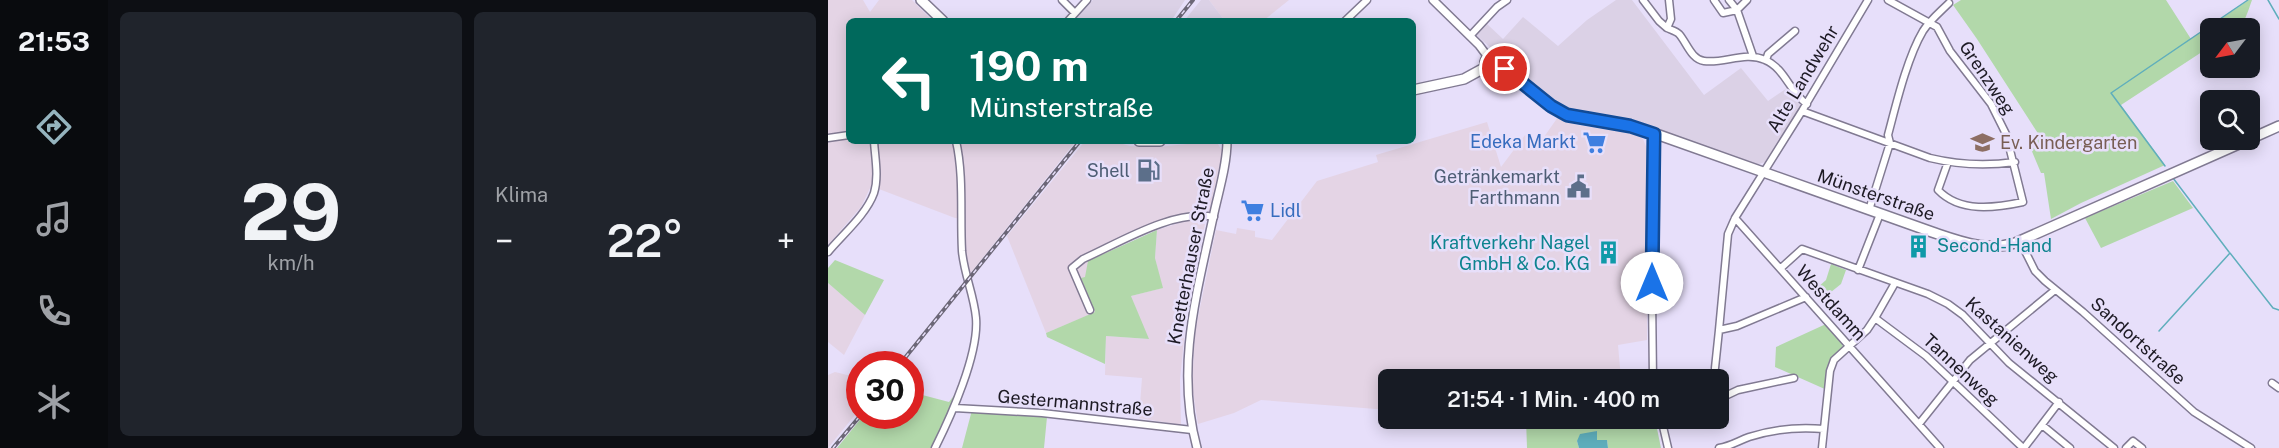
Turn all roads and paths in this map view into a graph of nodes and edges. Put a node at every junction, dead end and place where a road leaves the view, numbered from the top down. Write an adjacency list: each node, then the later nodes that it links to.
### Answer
1 (921, 0): 17 (main road)
2 (1062, 0): 16 (street)
3 (1087, 0): 16 (street)
4 (1367, 0): 19 (street)
5 (1433, 0): 23 (street)
6 (1507, 0): 23 (street)
7 (1643, 0): 21 (street)
8 (1669, 0): 21 (street)
9 (1714, 0): 15 (street)
10 (1729, 0): 15 (street)
11 (1747, 0): 15 (street)
12 (1888, 0): 20 (street, Grenzweg)
13 (1866, 1): 28 (street, Alte Landwehr)
14 (1949, 3): 20 (street)
15 (1737, 10): 24 (street)
16 (1074, 12): 18 (street)
17 (940, 18)
18 (1070, 18)
19 (1347, 18)
20 (1930, 23): 35 (street); 41 (street, Grenzweg)
21 (1667, 28): 24 (street)
22 (1795, 30): 25 (street)
23 (1470, 36): 26 (street)
24 (1753, 56): 25 (street)
25 (1766, 60): 28 (street)
26 (1487, 62): 27 (main road); 31 (main road, Münsterstraße)
27 (1416, 89)
28 (1807, 104): 29 (street, Alte Landwehr)
29 (1802, 111): 35 (street); 42 (street, Alte Landwehr)
30 (2279, 126): 32 (main road, Münsterstraße)
31 (1654, 134): 42 (main road, Münsterstraße); 60 (street)
32 (2260, 134)
33 (846, 135): 34 (street)
34 (828, 138)
35 (1890, 143): 40 (street); 43 (street)
36 (874, 144): 48 (street)
37 (956, 144): 67 (street)
38 (1226, 144): 45 (street, Knetterhauser Straße)
39 (2224, 150): 47 (main road, Münsterstraße)
40 (1948, 162): 41 (street); 41 (street, Grenzweg)
41 (2014, 162)
42 (1763, 172): 43 (main road, Münsterstraße); 46 (street)
43 (1869, 210): 44 (main road, Münsterstraße)
44 (1880, 214): 47 (main road, Münsterstraße); 50 (street)
45 (1214, 217): 54 (street); 72 (street, Knetterhauser Straße)
46 (1735, 218): 49 (street, Westdamm); 56 (street)
47 (2020, 241): 52 (street, Sandortstraße)
48 (828, 252)
49 (1781, 268): 50 (street, Kastanienweg); 53 (street, Westdamm)
50 (1858, 270): 51 (street, Kastanienweg)
51 (1895, 283): 55 (street); 57 (street, Kastanienweg)
52 (2055, 290): 57 (street); 84 (street, Sandortstraße)
53 (1806, 297): 56 (street); 58 (street, Westdamm)
54 (1090, 310)
55 (1875, 318): 58 (street); 62 (street, Tannenweg)
56 (1719, 330): 59 (street)
57 (1989, 343): 62 (street); 66 (street, Kastanienweg)
58 (1850, 345): 68 (street, Westdamm); 71 (street)
59 (1715, 368)
60 (1653, 369)
61 (1794, 378): 65 (street)
62 (1952, 381): 68 (street); 79 (street, Tannenweg)
63 (2272, 383): 64 (street)
64 (2279, 388)
65 (1729, 394)
66 (2059, 402): 69 (street); 81 (street, Kastanienweg)
67 (955, 408): 72 (street, Gestermannstraße); 73 (street)
68 (1919, 424): 78 (street, Westdamm)
69 (2042, 425): 79 (street); 80 (street)
70 (1664, 429): 75 (street)
71 (1824, 429): 76 (street); 77 (street)
72 (1192, 430): 74 (street, Knetterhauser Straße)
73 (935, 448)
74 (1197, 448)
75 (1668, 448)
76 (1719, 448)
77 (1822, 448)
78 (1940, 448)
79 (2023, 448)
80 (2070, 448)
81 (2114, 448)
82 (2126, 448): 83 (street)
83 (2142, 448)
84 (2251, 448)

